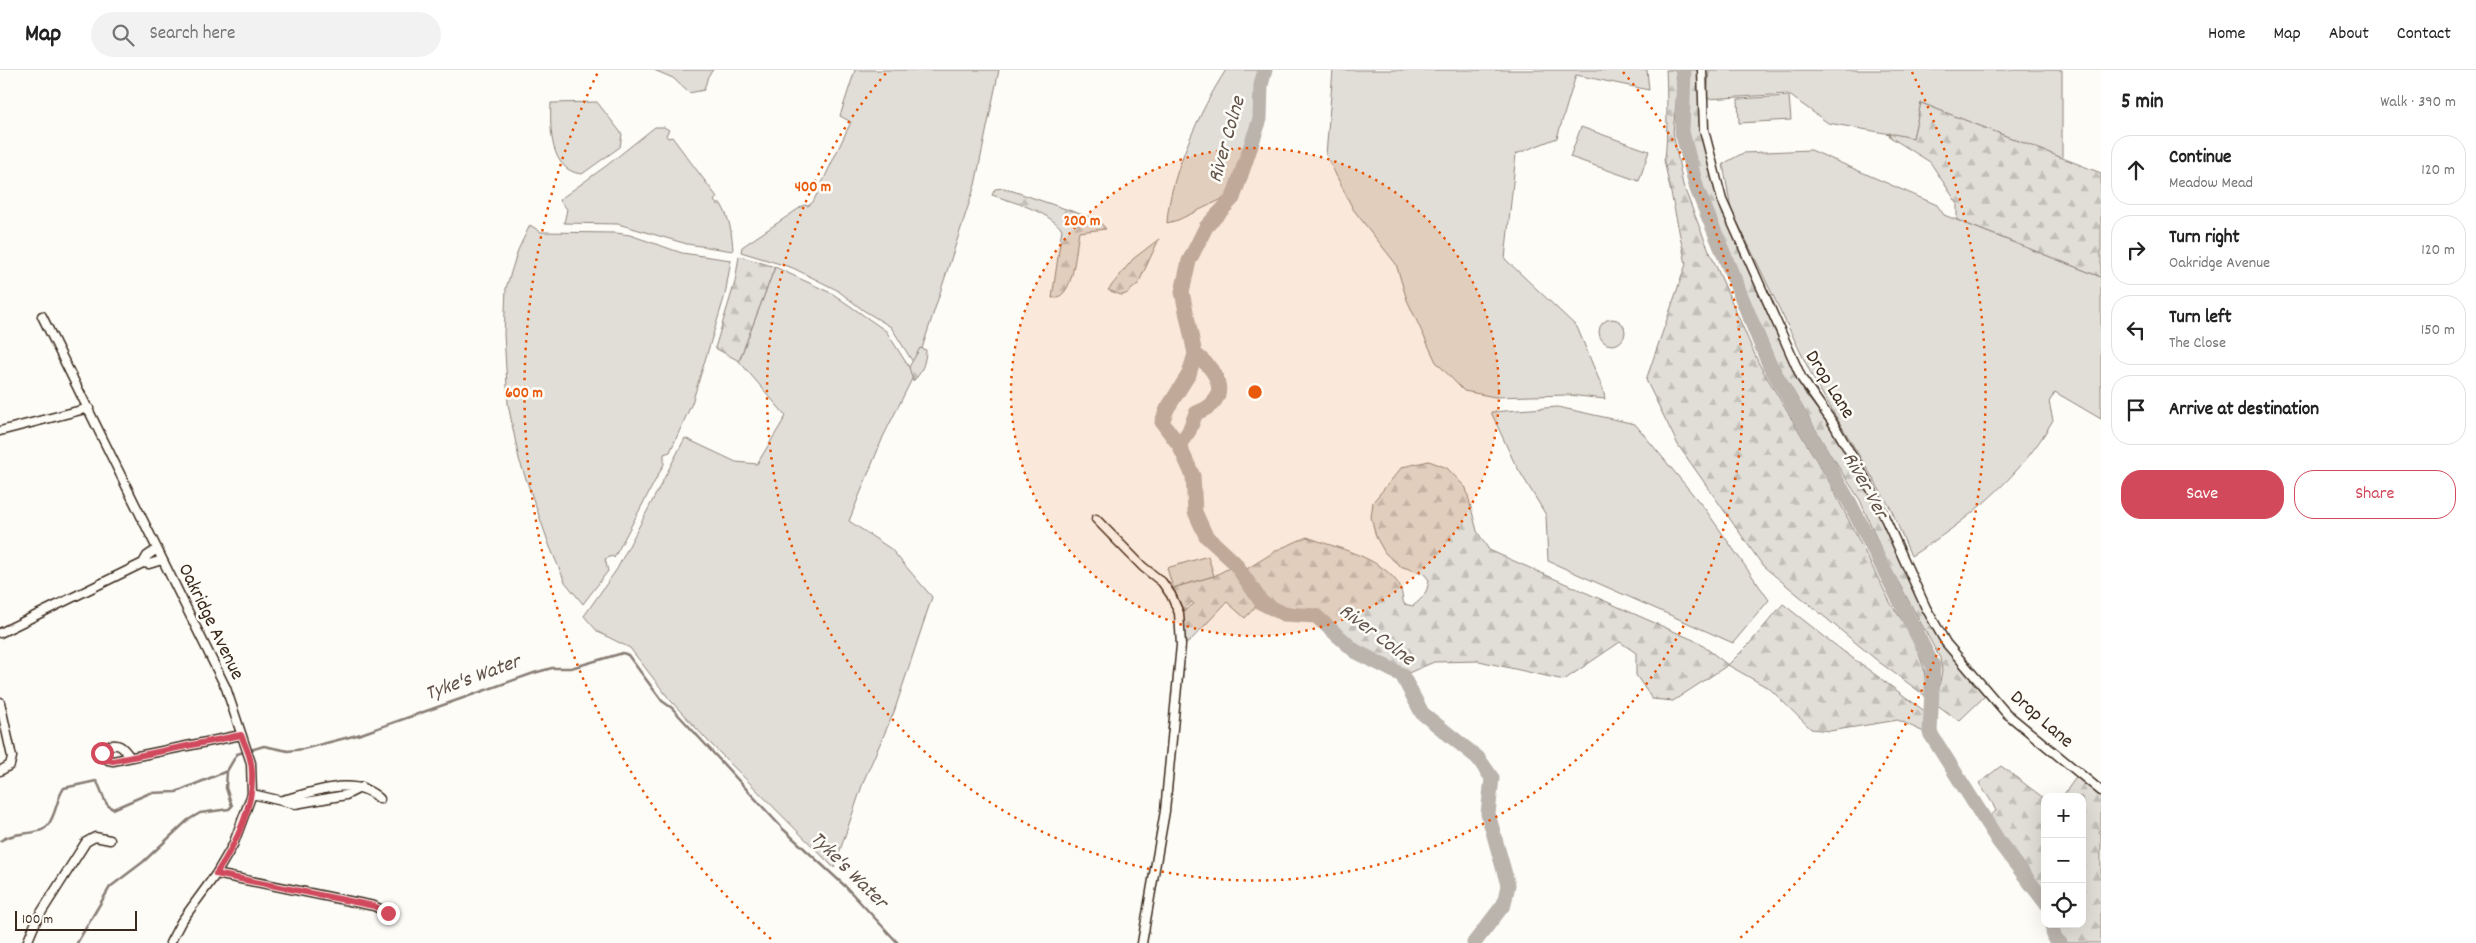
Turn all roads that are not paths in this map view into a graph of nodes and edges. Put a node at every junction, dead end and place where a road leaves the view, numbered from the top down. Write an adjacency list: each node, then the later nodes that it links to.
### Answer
1 (1702, 70): 14 (street, Drop Lane)
2 (42, 316): 3 (street, Oakridge Avenue)
3 (88, 408): 4 (street); 6 (street, Oakridge Avenue)
4 (0, 431)
5 (1096, 518): 22 (street)
6 (157, 549): 7 (street, Oakridge Avenue); 8 (street)
7 (162, 560): 8 (street); 11 (street, Oakridge Avenue)
8 (143, 563): 9 (street)
9 (0, 633)
10 (0, 702): 13 (street)
11 (241, 735): 12 (street); 15 (street, Oakridge Avenue)
12 (130, 757)
13 (0, 771)
14 (2101, 791)
15 (252, 794): 16 (street); 18 (street, Oakridge Avenue)
16 (380, 799)
17 (110, 840): 20 (street)
18 (216, 874): 19 (street); 21 (street, Oakridge Avenue)
19 (388, 913)
20 (27, 943)
21 (170, 943)
22 (1142, 943)

